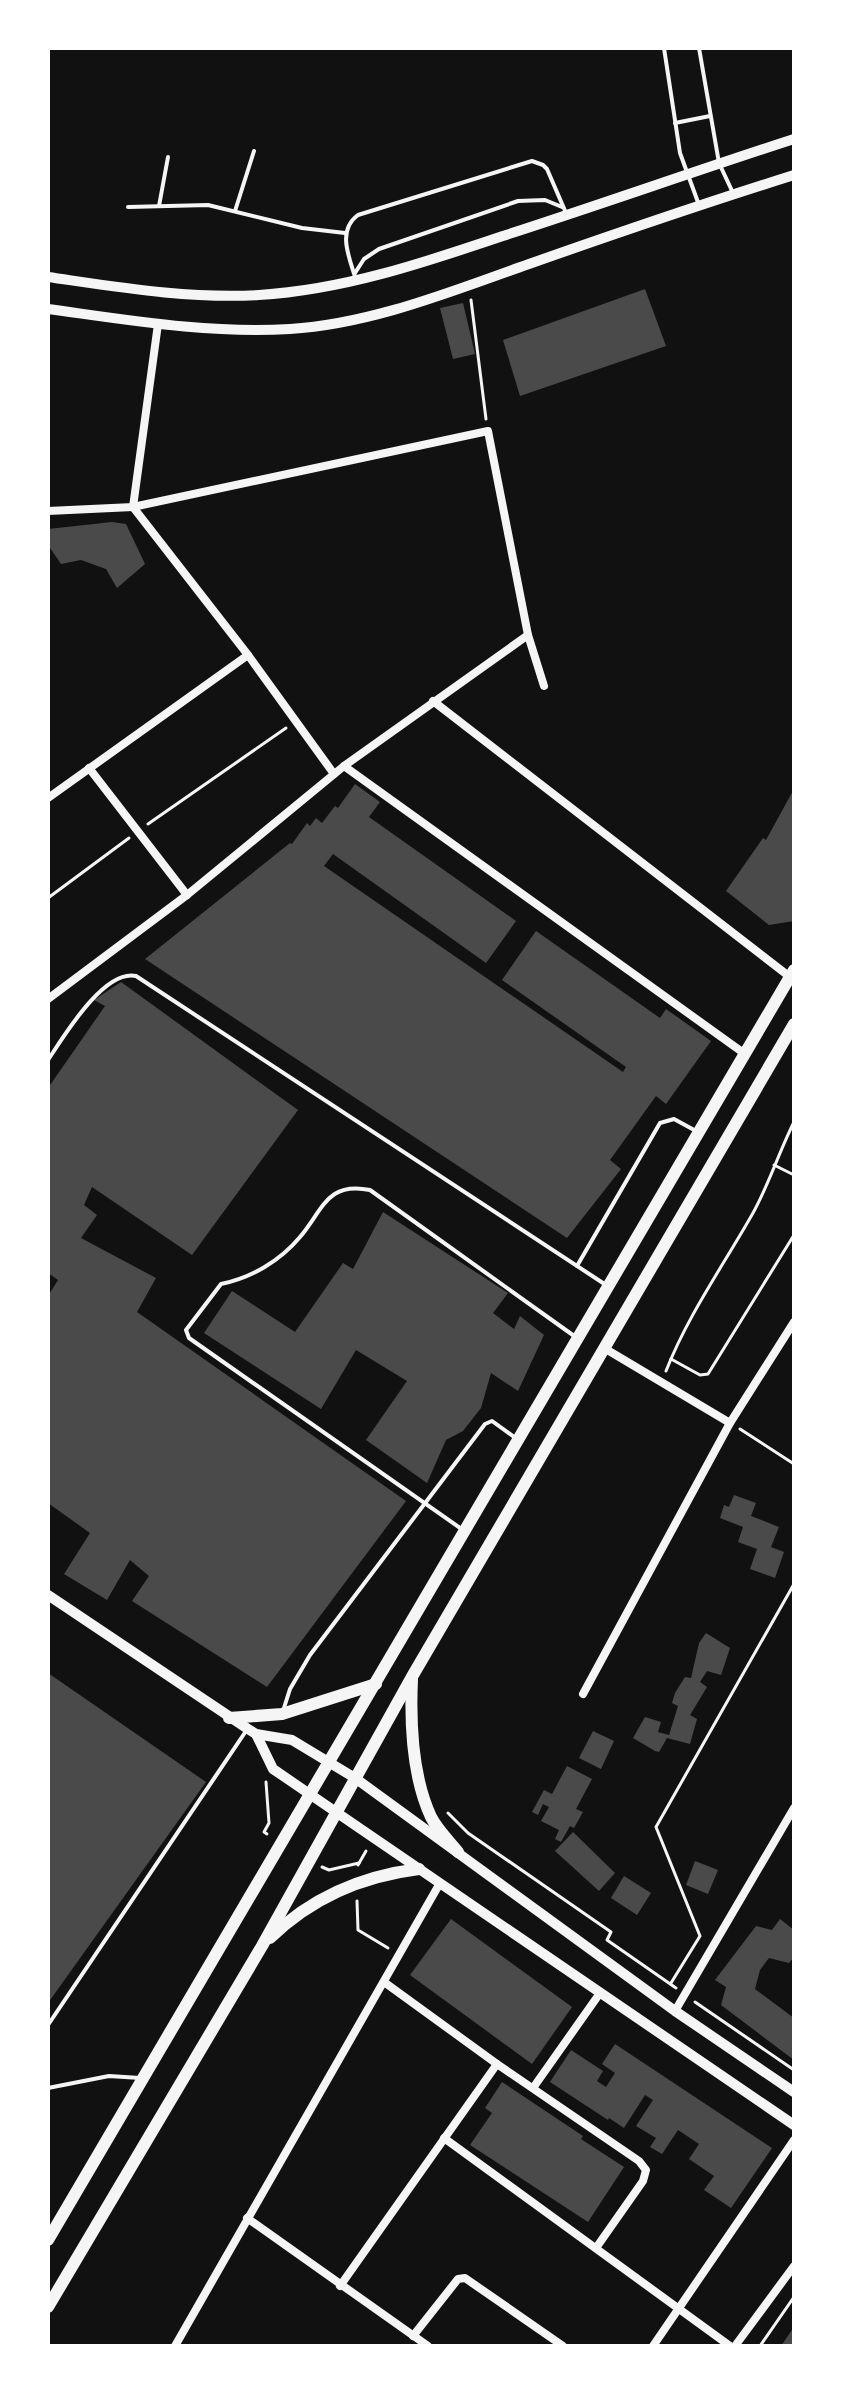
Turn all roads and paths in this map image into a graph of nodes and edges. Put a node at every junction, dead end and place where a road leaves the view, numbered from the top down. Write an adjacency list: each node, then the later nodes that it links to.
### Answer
1 (664, 48): 4 (lane)
2 (699, 48): 3 (lane)
3 (710, 116): 4 (lane); 8 (lane)
4 (675, 123): 9 (lane)
5 (794, 139): 8 (street)
6 (254, 151): 15 (lane)
7 (168, 157): 13 (lane)
8 (719, 163): 9 (street); 11 (lane)
9 (686, 174): 12 (lane); 16 (street)
10 (794, 175): 11 (street)
11 (734, 194): 12 (street)
12 (699, 205): 20 (street)
13 (159, 206): 14 (lane); 15 (lane)
14 (128, 207)
15 (235, 211): 17 (lane)
16 (565, 212): 17 (lane); 19 (street); 19 (lane)
17 (345, 233): 19 (lane)
18 (48, 277): 19 (street)
19 (355, 277)
20 (469, 286): 22 (street); 23 (path)
21 (48, 309): 22 (street)
22 (158, 324): 24 (street)
23 (488, 431): 24 (street); 26 (street)
24 (133, 507): 25 (street); 27 (street)
25 (48, 511)
26 (528, 635): 28 (street); 29 (street)
27 (248, 655): 30 (street); 32 (street)
28 (544, 686)
29 (433, 701): 31 (street); 38 (street)
30 (296, 721): 33 (street); 35 (path)
31 (344, 766): 33 (street); 41 (street)
32 (89, 768): 34 (street); 35 (street)
33 (334, 774): 36 (street)
34 (48, 798)
35 (138, 831): 36 (street); 37 (path)
36 (187, 895): 39 (street)
37 (48, 898)
38 (792, 974): 41 (main road)
39 (48, 999)
40 (794, 1024): 52 (main road)
41 (745, 1054): 44 (main road)
42 (48, 1060): 48 (lane)
43 (794, 1122): 45 (path)
44 (698, 1133): 48 (lane); 49 (main road)
45 (774, 1165): 46 (path); 53 (path)
46 (794, 1175)
47 (794, 1235): 53 (path)
48 (577, 1266): 49 (lane)
49 (608, 1286): 51 (main road)
50 (794, 1322): 55 (street)
51 (578, 1338): 56 (main road); 58 (lane)
52 (604, 1348): 54 (street); 62 (main road)
53 (671, 1359): 54 (path)
54 (662, 1382): 55 (street)
55 (730, 1423): 57 (path); 64 (street)
56 (519, 1440): 58 (lane); 59 (main road)
57 (794, 1464)
58 (423, 1503): 59 (lane); 65 (lane)
59 (465, 1532): 63 (main road)
60 (794, 1584): 84 (path)
61 (48, 1595): 66 (street)
62 (413, 1675): 69 (main road); 75 (main road)
63 (376, 1684): 65 (main road); 68 (main road)
64 (583, 1694)
65 (282, 1714): 66 (main road)
66 (229, 1718): 67 (street)
67 (252, 1731): 68 (street); 70 (street); 88 (lane)
68 (329, 1761): 69 (street); 70 (main road)
69 (355, 1778): 73 (main road); 75 (street)
70 (310, 1795): 73 (street); 91 (main road)
71 (794, 1808): 86 (street)
72 (446, 1811): 84 (path)
73 (335, 1813): 74 (street); 76 (main road)
74 (374, 1837): 77 (path); 78 (street)
75 (458, 1852): 87 (street)
76 (309, 1859): 77 (path); 81 (main road)
77 (359, 1863): 79 (path)
78 (419, 1869): 79 (main road); 80 (street)
79 (357, 1883): 81 (main road); 82 (path)
80 (440, 1883): 82 (street); 85 (street)
81 (262, 1946): 104 (main road)
82 (399, 1955): 83 (street)
83 (384, 1982): 89 (street); 98 (street)
84 (671, 1984): 86 (path)
85 (600, 1993): 93 (street); 95 (street)
86 (684, 1994): 87 (street); 90 (path)
87 (675, 2011): 94 (street)
88 (48, 2025)
89 (497, 2064): 93 (street); 96 (street)
90 (794, 2070)
91 (144, 2079): 92 (lane); 99 (main road)
92 (48, 2088)
93 (533, 2088): 100 (street)
94 (794, 2092)
95 (794, 2125)
96 (444, 2138): 100 (street); 102 (street)
97 (794, 2140): 105 (street)
98 (247, 2218): 102 (street); 107 (street)
99 (48, 2240)
100 (596, 2248): 105 (street)
101 (794, 2266): 111 (street)
102 (340, 2286): 106 (street)
103 (794, 2297): 112 (path)
104 (48, 2307)
105 (680, 2310): 110 (street); 111 (street)
106 (413, 2336): 108 (street); 109 (street)
107 (175, 2346)
108 (428, 2346)
109 (563, 2346)
110 (653, 2346)
111 (733, 2346)
112 (760, 2346)

